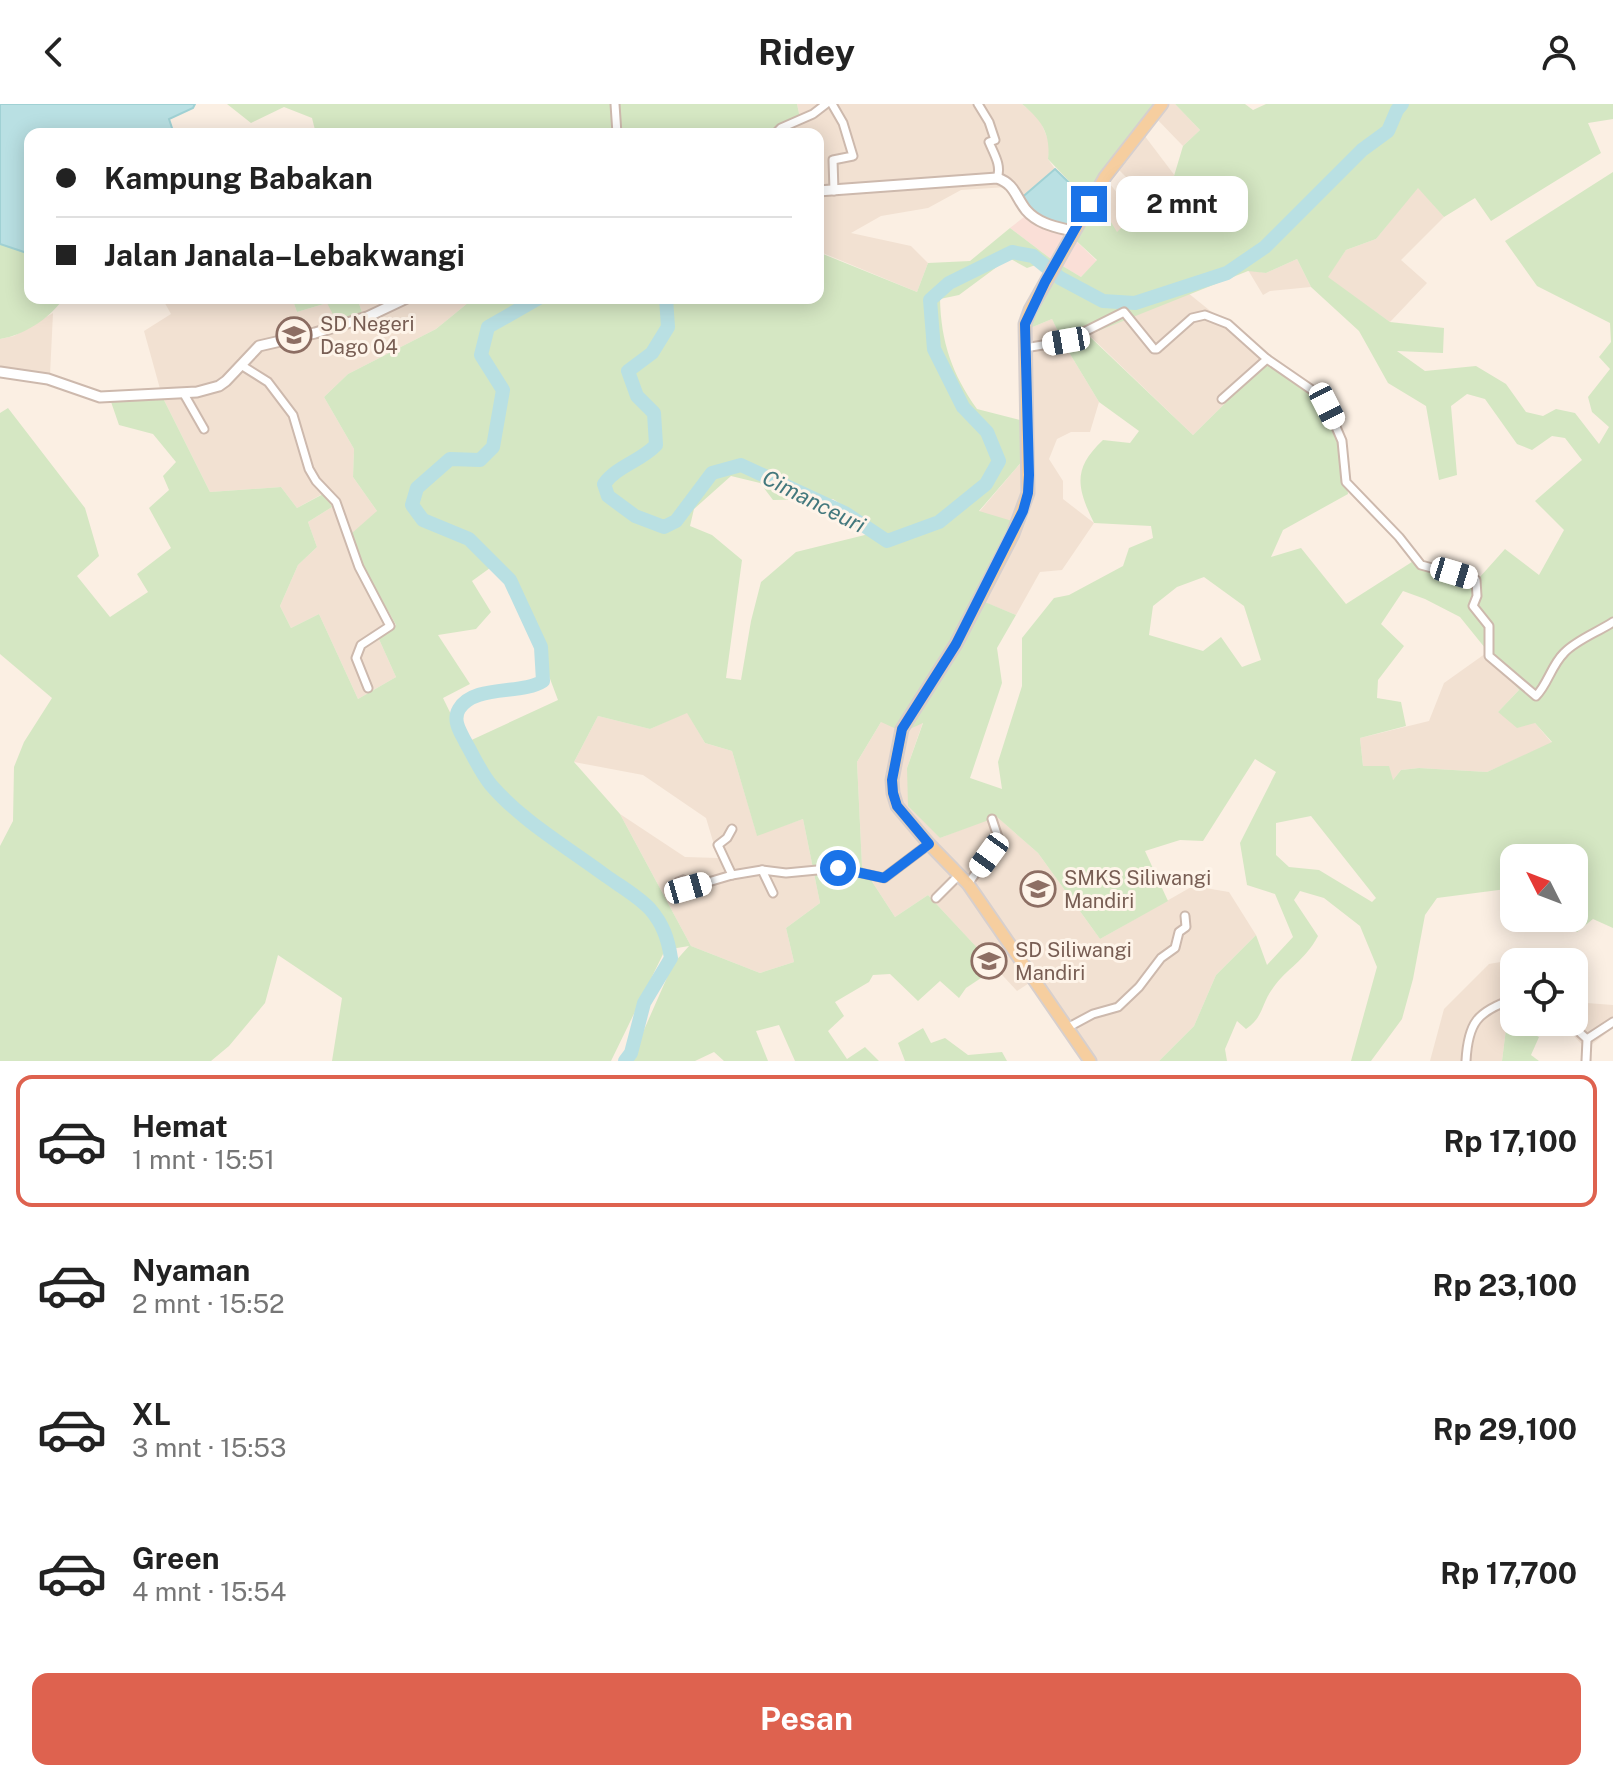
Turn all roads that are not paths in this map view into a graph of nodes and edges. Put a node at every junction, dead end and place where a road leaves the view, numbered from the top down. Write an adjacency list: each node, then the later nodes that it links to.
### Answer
1 (615, 104): 5 (street)
2 (829, 104): 6 (street); 9 (street)
3 (978, 104): 7 (street)
4 (1162, 104): 10 (main road)
5 (617, 128)
6 (781, 128)
7 (997, 178): 9 (street); 10 (street)
8 (824, 191): 9 (street)
9 (834, 191)
10 (1072, 231): 12 (main road)
11 (394, 304): 14 (street)
12 (1025, 348): 13 (street); 23 (main road)
13 (1267, 359): 17 (street); 19 (street)
14 (241, 365): 16 (street); 20 (street)
15 (0, 372): 16 (street)
16 (184, 394): 18 (street)
17 (1222, 399)
18 (204, 429)
19 (1613, 622)
20 (368, 688)
21 (992, 819): 26 (street)
22 (732, 829): 25 (street)
23 (929, 844): 24 (street); 26 (main road)
24 (762, 870): 25 (street); 28 (street)
25 (732, 875): 27 (street)
26 (963, 880): 29 (street); 35 (main road)
27 (678, 882)
28 (773, 893)
29 (936, 898)
30 (1185, 916): 32 (street)
31 (1186, 944): 32 (street)
32 (1175, 948): 35 (street)
33 (1500, 1006): 39 (street)
34 (1613, 1022): 37 (street)
35 (1067, 1028): 38 (main road)
36 (1584, 1036): 37 (street)
37 (1587, 1039): 40 (street)
38 (1090, 1061)
39 (1466, 1061)
40 (1586, 1061)

